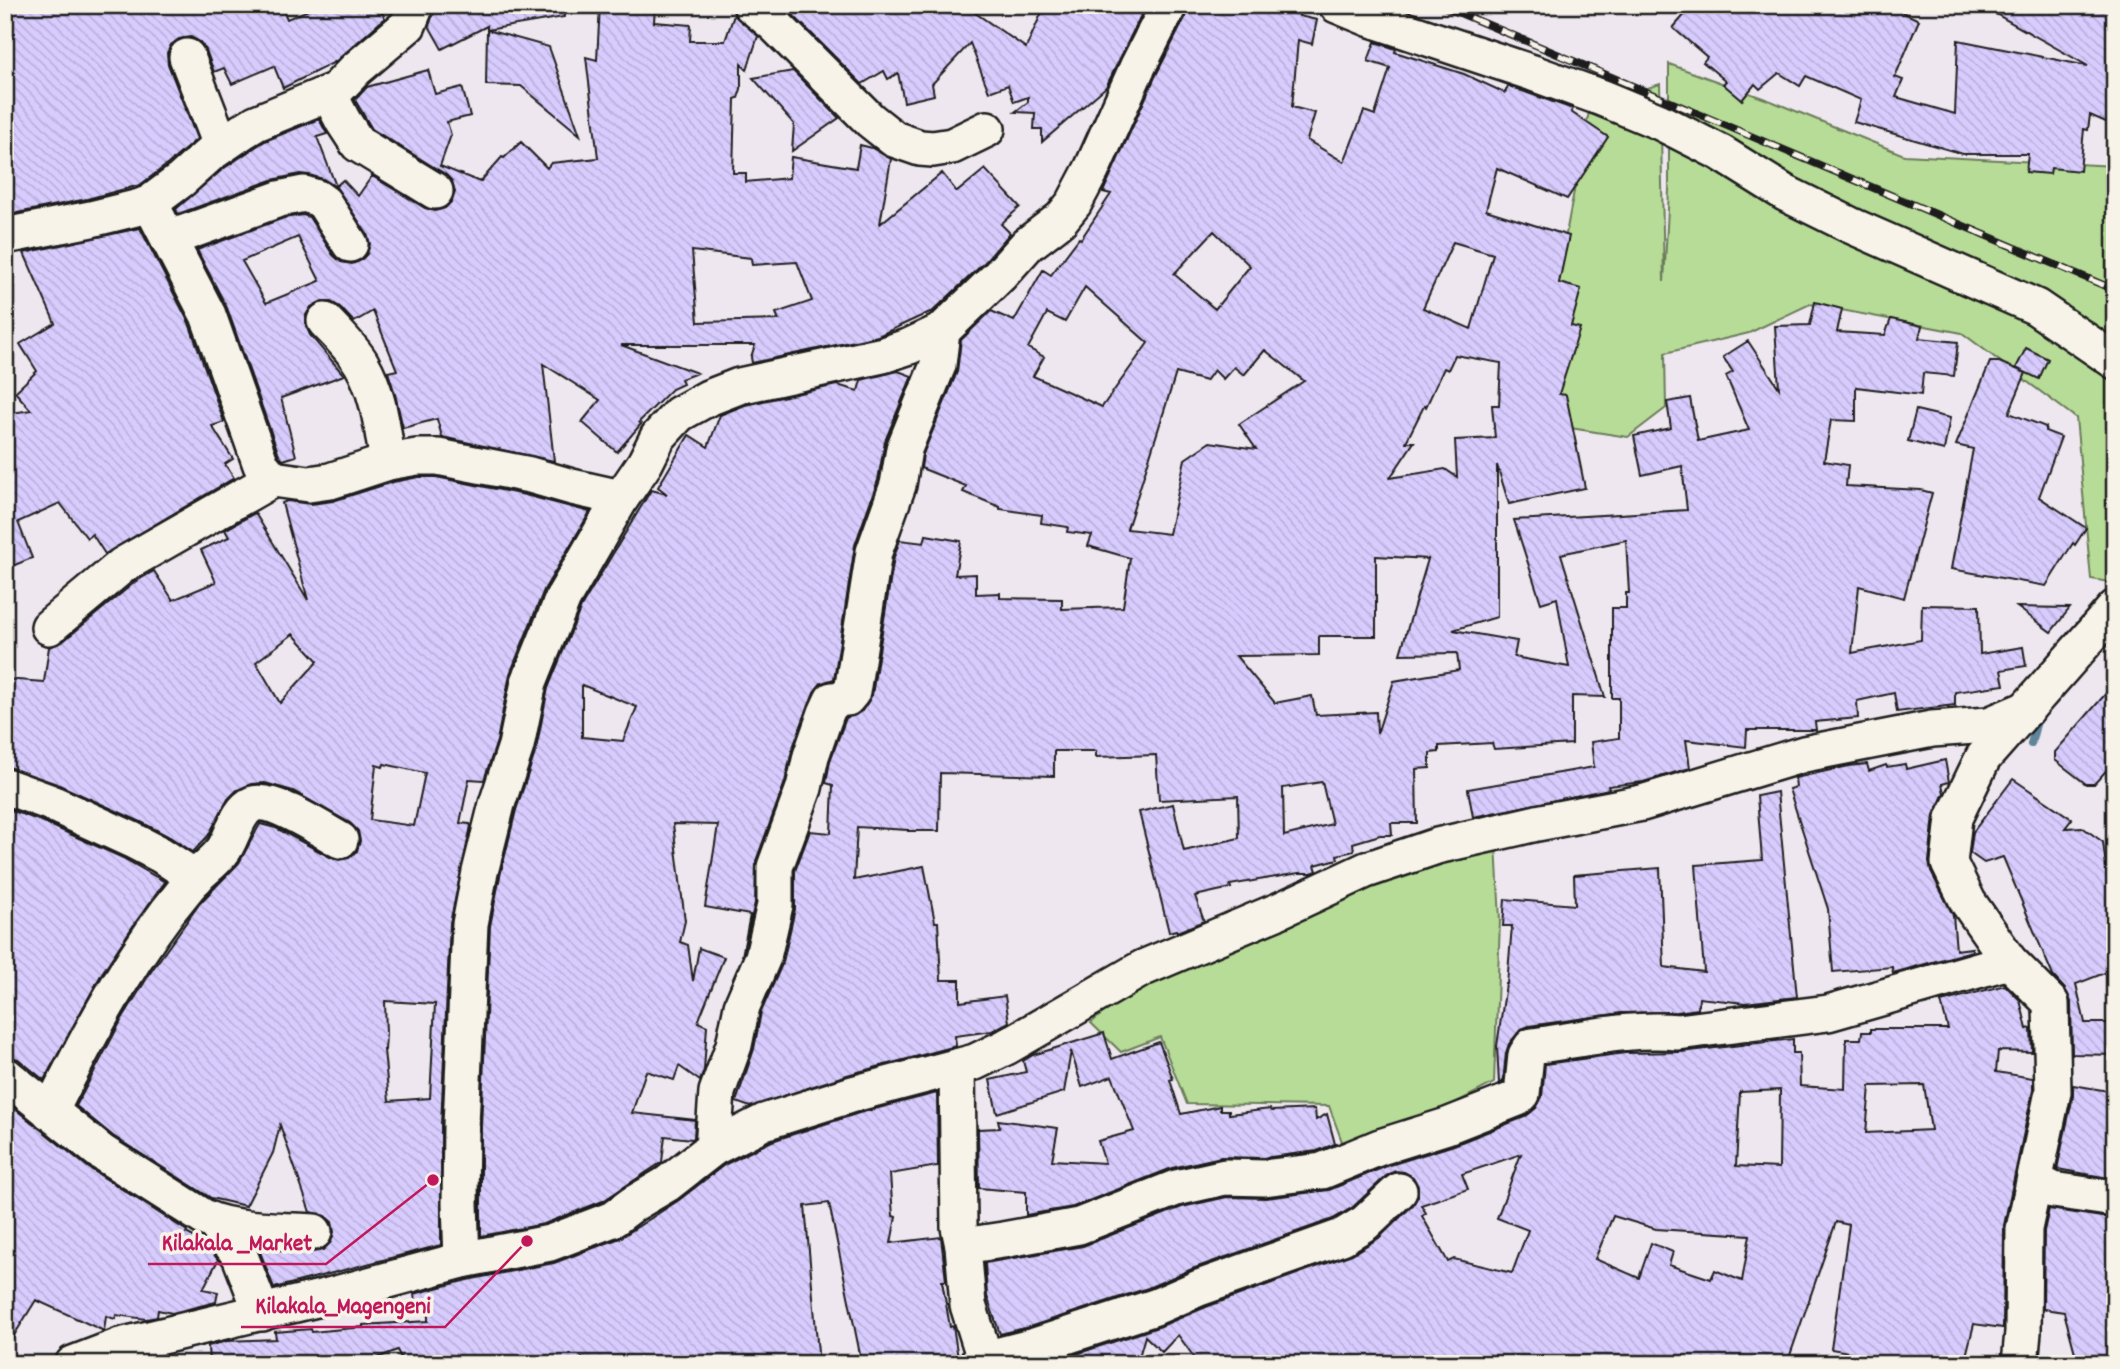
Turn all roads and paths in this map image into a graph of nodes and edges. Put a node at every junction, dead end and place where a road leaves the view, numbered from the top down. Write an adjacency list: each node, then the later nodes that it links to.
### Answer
1 (416, 5): 6 (street)
2 (751, 5): 7 (street)
3 (1169, 5): 15 (street)
4 (1337, 5): 16 (street)
5 (187, 57): 8 (street)
6 (329, 94): 8 (street); 9 (street)
7 (987, 130)
8 (221, 145): 10 (street)
9 (435, 191)
10 (150, 202): 11 (street); 12 (street)
11 (5, 236)
12 (168, 239): 13 (street); 18 (street)
13 (350, 244)
14 (325, 321): 17 (street)
15 (942, 331): 19 (street); 30 (street)
16 (2115, 361)
17 (388, 462): 18 (street); 19 (street)
18 (273, 479): 21 (street)
19 (621, 498): 37 (street)
20 (2115, 608): 22 (street)
21 (49, 627)
22 (2027, 709): 26 (street); 27 (street)
23 (5, 786): 25 (street)
24 (340, 840): 25 (street)
25 (196, 878): 29 (street)
26 (2009, 961): 31 (street); 36 (street)
27 (957, 1068): 30 (street); 36 (street)
28 (5, 1075): 29 (street)
29 (50, 1112): 34 (street)
30 (713, 1148): 37 (street)
31 (2036, 1181): 33 (street); 41 (street)
32 (1399, 1191): 39 (street)
33 (2115, 1199)
34 (215, 1223): 35 (street); 38 (street)
35 (314, 1232)
36 (963, 1246): 39 (street)
37 (462, 1260): 38 (street)
38 (262, 1313): 40 (street)
39 (981, 1362)
40 (73, 1364)
41 (2020, 1364)

